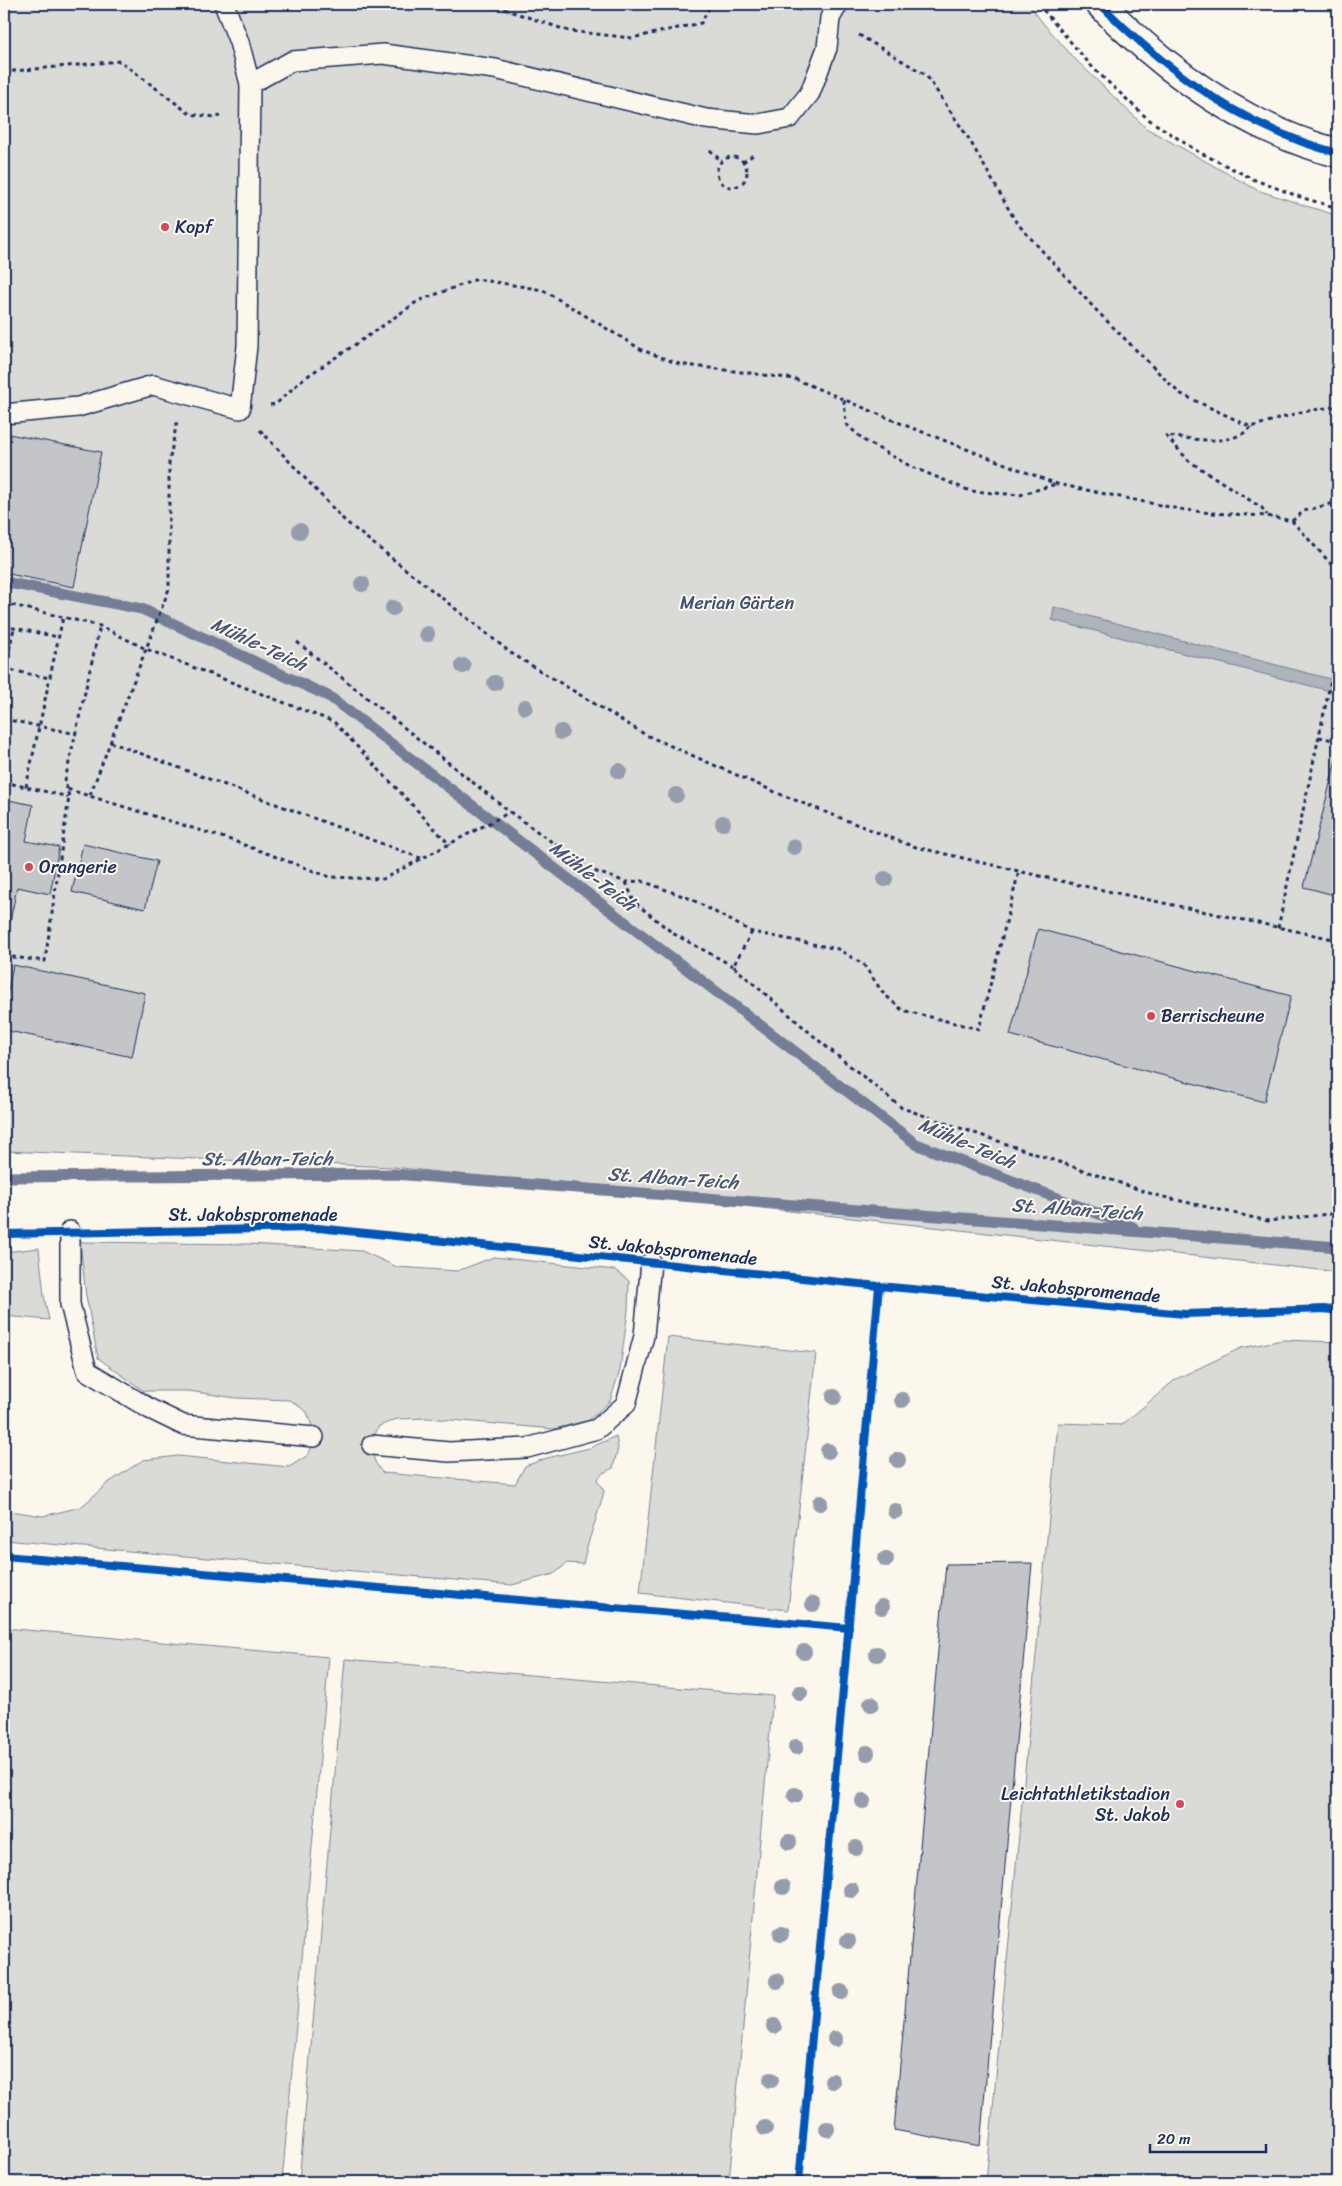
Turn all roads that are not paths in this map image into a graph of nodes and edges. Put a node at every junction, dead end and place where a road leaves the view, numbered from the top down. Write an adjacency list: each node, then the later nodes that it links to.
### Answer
1 (224, 4): 4 (lane)
2 (1100, 4): 5 (main road)
3 (834, 11): 4 (lane)
4 (250, 84): 6 (lane)
5 (1338, 153)
6 (4, 414)
7 (70, 1231): 9 (lane)
8 (651, 1262): 10 (lane)
9 (314, 1437)
10 (372, 1445)

